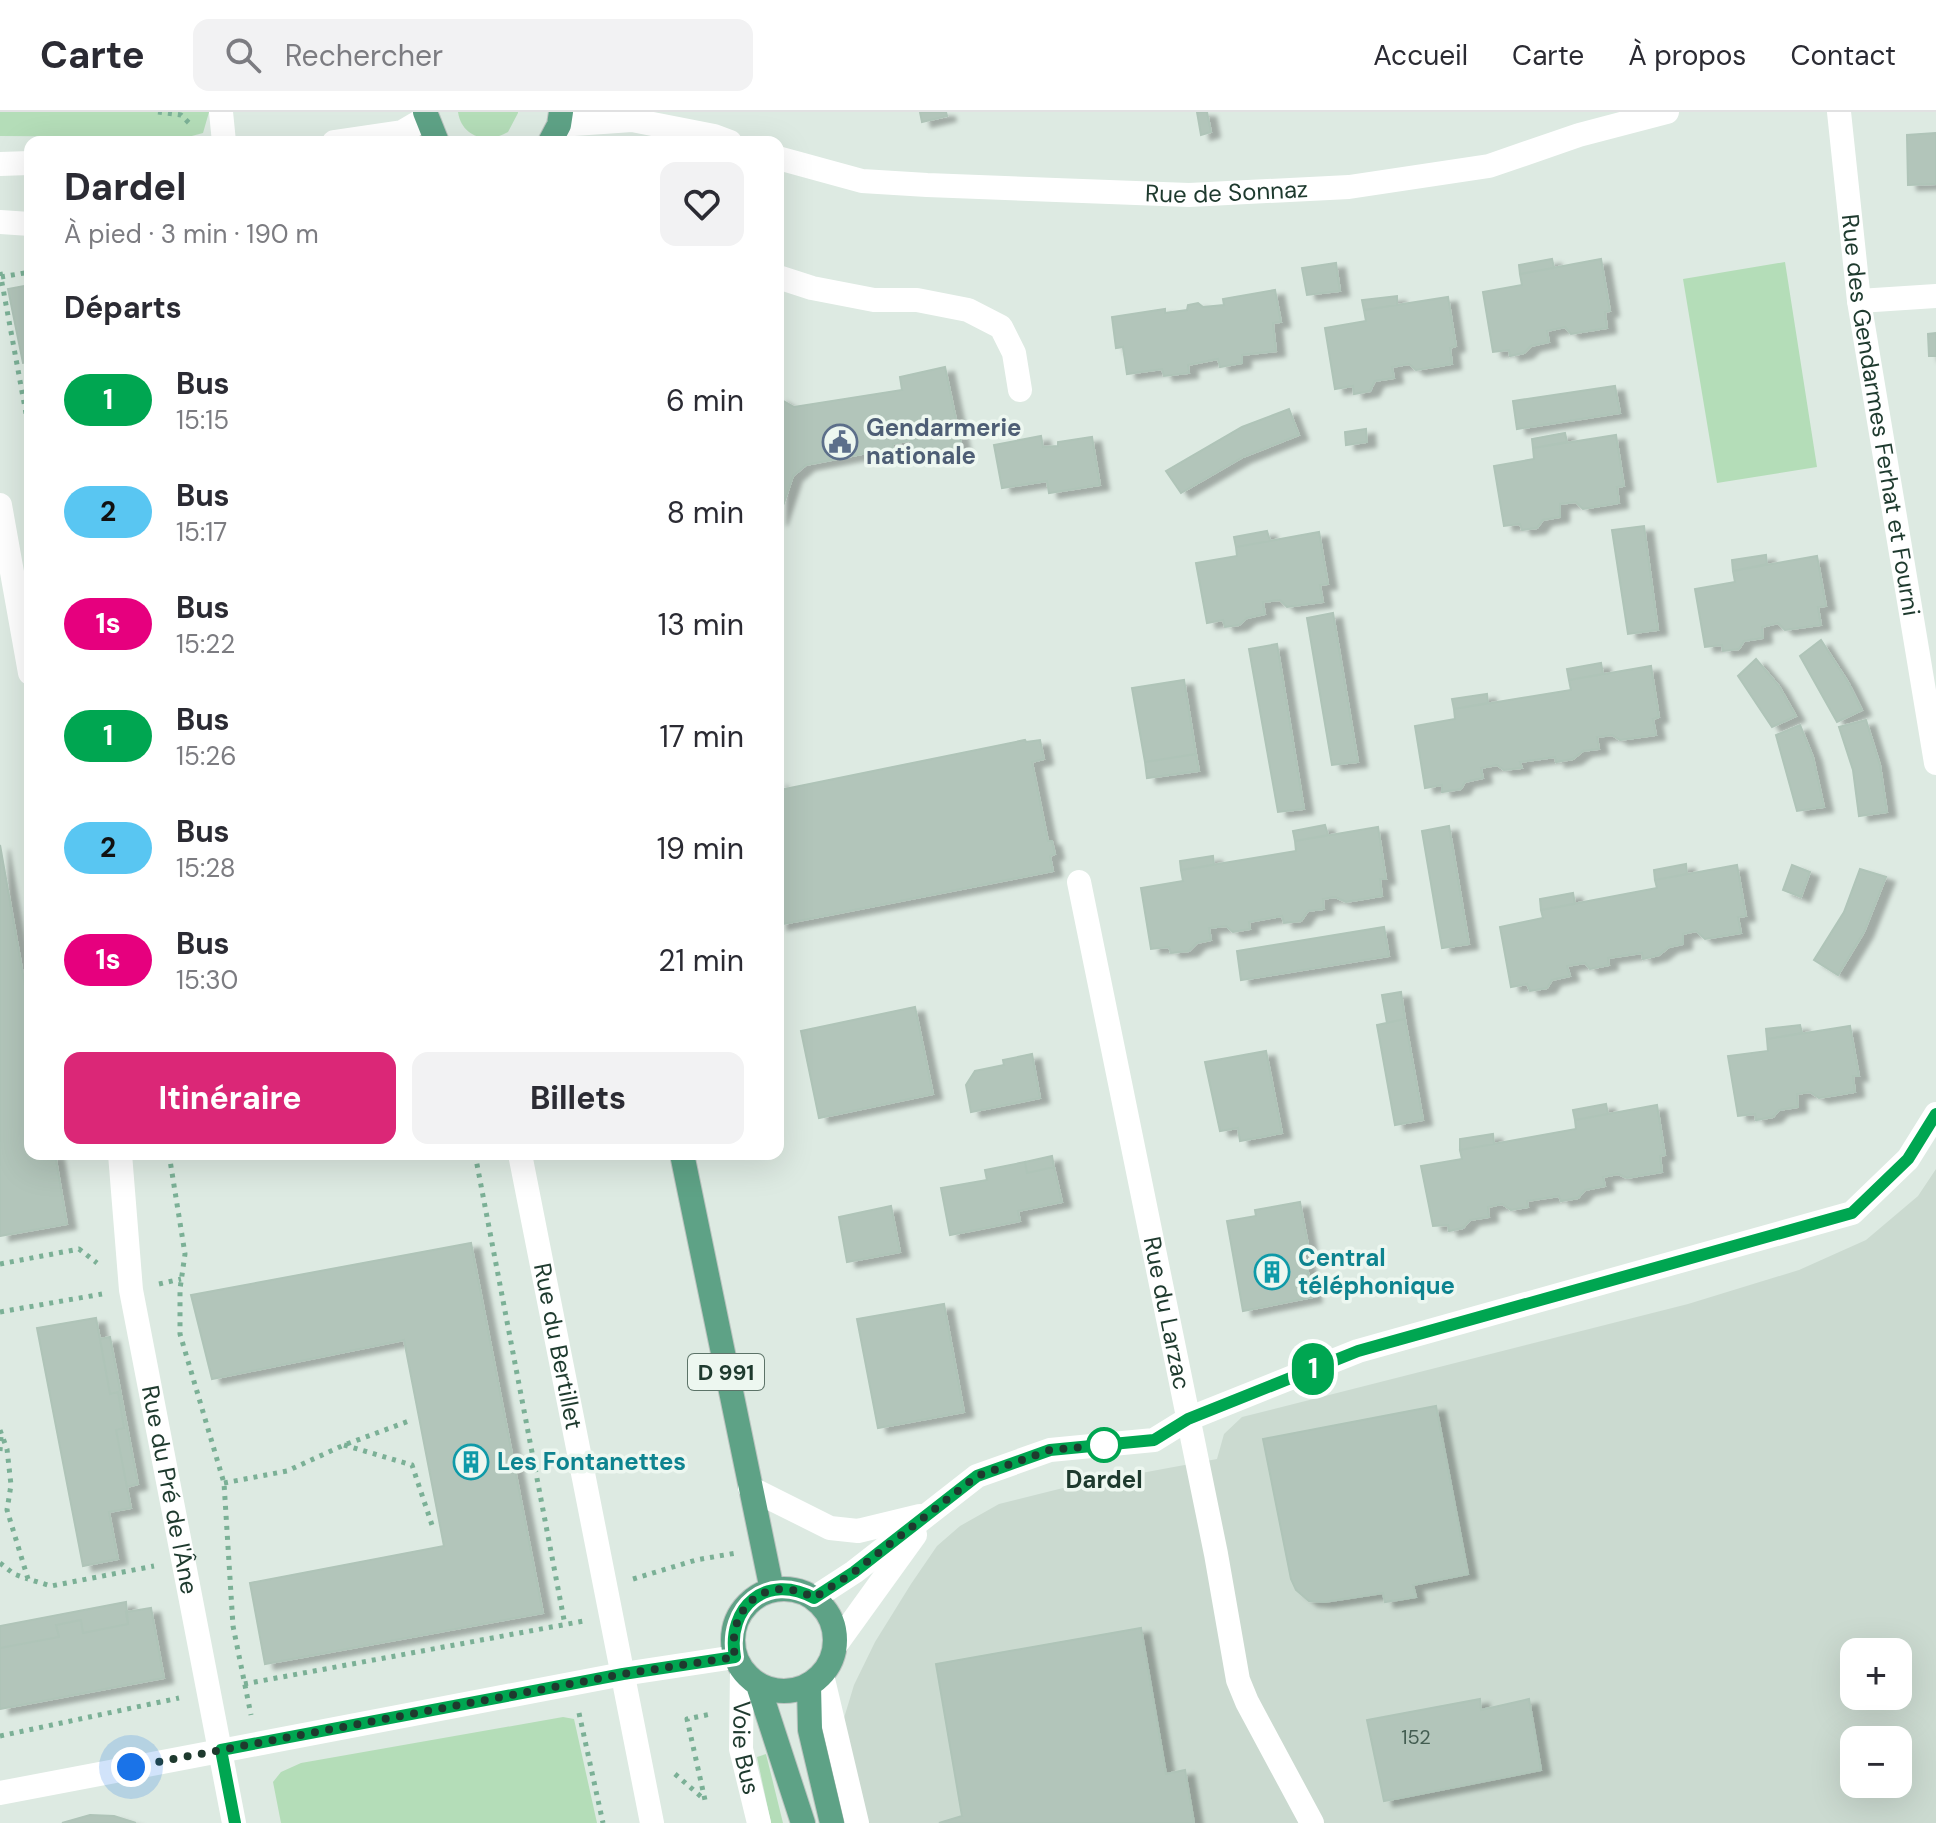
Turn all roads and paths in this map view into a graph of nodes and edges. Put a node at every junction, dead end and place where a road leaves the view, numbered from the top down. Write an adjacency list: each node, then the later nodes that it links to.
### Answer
1 (158, 112): 9 (path)
2 (221, 112): 10 (street)
3 (680, 112): 14 (street)
4 (1667, 112): 7 (street, Rue de Sonnaz)
5 (1839, 112): 24 (street, Rue des Gendarmes Ferhat et Fourni)
6 (425, 115): 11 (street); 12 (main road)
7 (1618, 118): 15 (street, Rue de Sonnaz)
8 (556, 126): 13 (street)
9 (199, 133)
10 (223, 136)
11 (375, 136)
12 (434, 136)
13 (702, 136)
14 (713, 136)
15 (784, 160)
16 (24, 163): 17 (street)
17 (0, 164)
18 (0, 222): 19 (street)
19 (24, 224)
20 (24, 273): 21 (path)
21 (0, 275): 26 (path)
22 (784, 279): 25 (street)
23 (1936, 296): 24 (street)
24 (1859, 301): 30 (street, Rue des Gendarmes Ferhat et Fourni)
25 (1020, 390)
26 (24, 403)
27 (0, 505): 28 (street)
28 (11, 637): 29 (street)
29 (24, 662)
30 (1936, 763)
31 (1079, 882): 42 (street, Rue du Larzac)
32 (1936, 1114): 42 (street)
33 (120, 1160): 40 (street, Rue du Pré de l'Âne)
34 (170, 1160): 39 (path)
35 (476, 1160): 59 (path)
36 (521, 1160): 55 (street, Rue du Bertillet)
37 (683, 1160): 48 (main road, D 991)
38 (0, 1264): 40 (path)
39 (181, 1279): 40 (path); 47 (path)
40 (131, 1290): 41 (path); 52 (street, Rue du Pré de l'Âne)
41 (0, 1312)
42 (1188, 1419): 49 (street); 80 (street, Rue du Larzac)
43 (409, 1421): 45 (path)
44 (0, 1429): 46 (path); 54 (path)
45 (344, 1445): 47 (path); 50 (path)
46 (0, 1451)
47 (224, 1483): 64 (path)
48 (750, 1488): 49 (street); 51 (main road, D 991)
49 (930, 1514): 57 (street); 60 (street)
50 (433, 1528)
51 (763, 1547): 55 (path); 56 (main road, D 991)
52 (183, 1560): 54 (path); 65 (street, Rue du Pré de l'Âne)
53 (0, 1563): 54 (path)
54 (28, 1579)
55 (605, 1587): 58 (street, Rue du Bertillet)
56 (772, 1590): 57 (main road); 61 (main road)
57 (814, 1598): 60 (main road)
58 (611, 1616): 59 (path); 62 (street, Rue du Bertillet)
59 (565, 1625): 64 (path)
60 (835, 1646): 63 (main road)
61 (745, 1670): 62 (street); 63 (main road); 76 (street, Voie Bus); 77 (main road)
62 (623, 1674): 69 (street); 75 (street, Rue du Bertillet)
63 (816, 1680): 78 (main road); 79 (street)
64 (245, 1684): 65 (path); 69 (path)
65 (209, 1691): 68 (path); 70 (street, Rue du Pré de l'Âne)
66 (570, 1708): 74 (path)
67 (715, 1728): 71 (path)
68 (0, 1736)
69 (257, 1743): 70 (street)
70 (221, 1750): 72 (street); 73 (street, Rue du Pré de l'Âne)
71 (672, 1772)
72 (0, 1793)
73 (234, 1823)
74 (603, 1823)
75 (652, 1823)
76 (759, 1823)
77 (803, 1823)
78 (832, 1823)
79 (857, 1823)
80 (1312, 1823)

